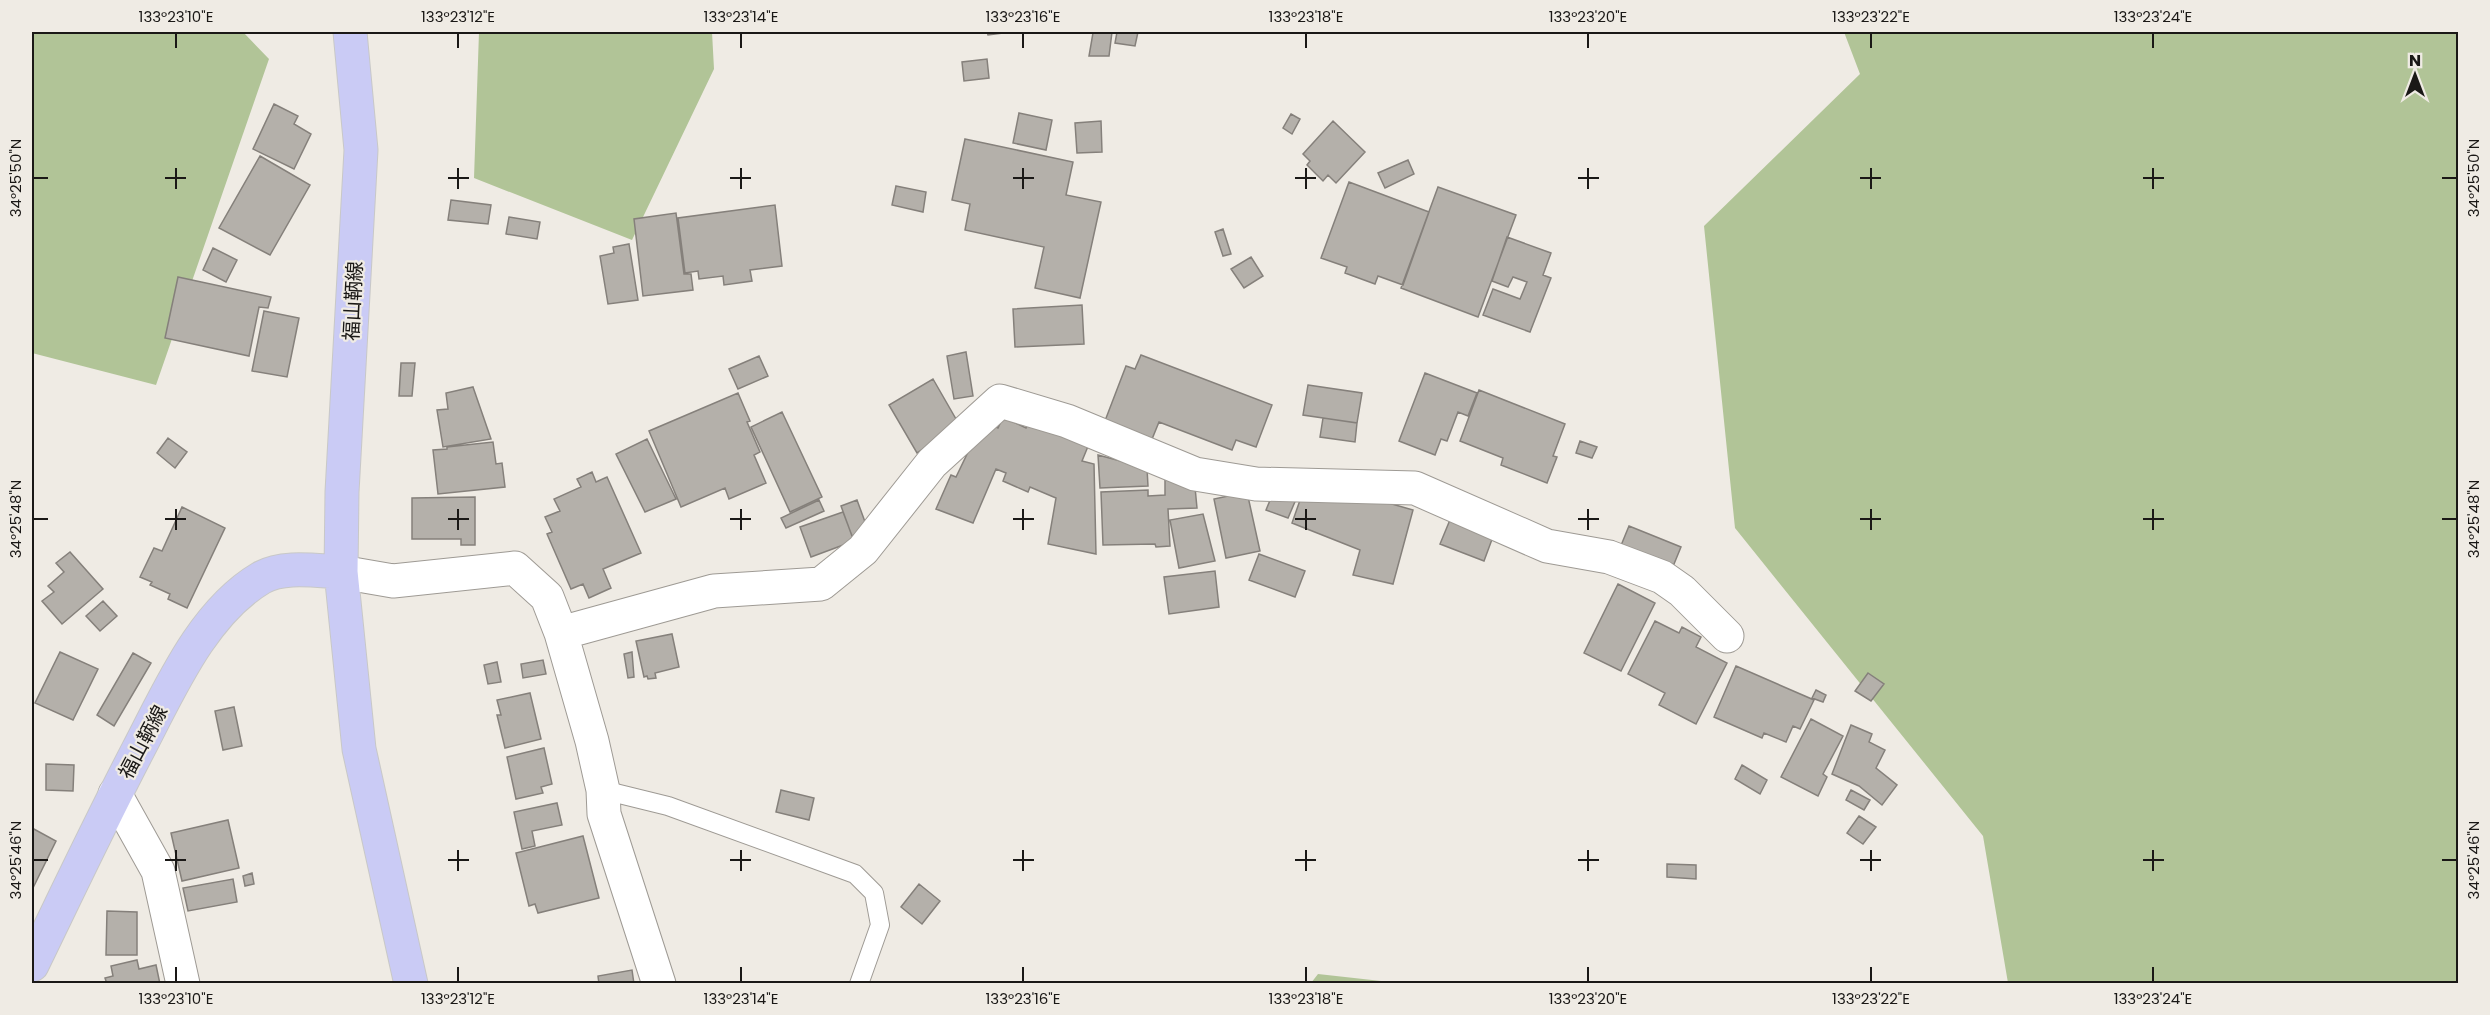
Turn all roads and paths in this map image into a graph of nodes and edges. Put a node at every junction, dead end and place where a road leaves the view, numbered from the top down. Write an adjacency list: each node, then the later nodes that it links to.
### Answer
1 (350, 32): 2 (main road, 福山鞆線)
2 (341, 572): 3 (street); 6 (main road, 福山鞆線); 9 (main road, 福山鞆線)
3 (561, 633): 4 (street); 5 (street)
4 (1727, 636)
5 (603, 790): 10 (street); 11 (lane)
6 (115, 794): 7 (main road, 福山鞆線); 8 (street)
7 (32, 966)
8 (183, 984)
9 (411, 984)
10 (659, 984)
11 (859, 984)

